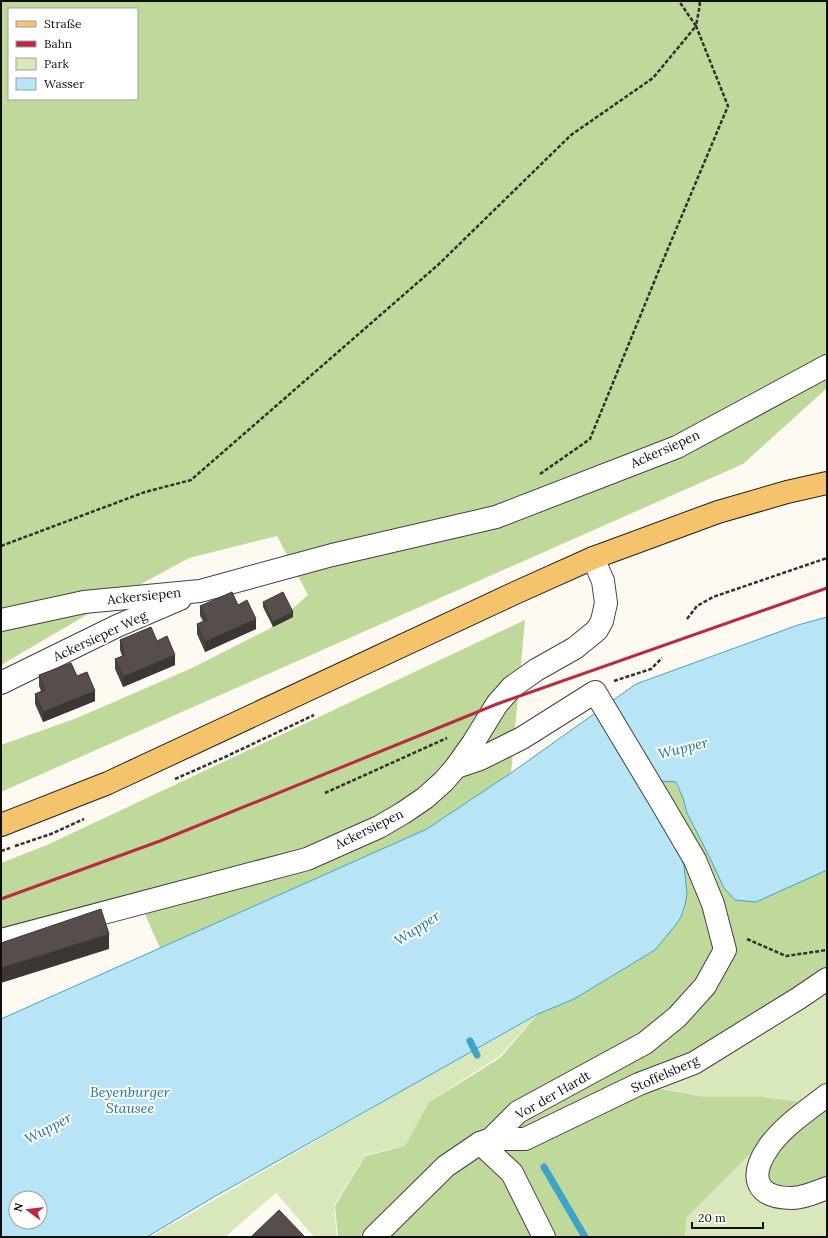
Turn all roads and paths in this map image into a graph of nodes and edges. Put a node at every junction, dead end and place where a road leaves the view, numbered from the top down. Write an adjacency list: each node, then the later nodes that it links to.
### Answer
1 (679, 1): 3 (path)
2 (698, 1): 3 (path)
3 (696, 26): 5 (path); 7 (path)
4 (827, 366): 10 (street, Ackersiepen)
5 (539, 474)
6 (827, 483): 8 (main road)
7 (1, 546)
8 (593, 558): 17 (street, Ackersiepen); 19 (main road)
9 (827, 558): 11 (path)
10 (200, 591): 12 (street, Ackersiepen); 14 (street, Ackersieper Weg)
11 (687, 619)
12 (1, 620)
13 (662, 658): 15 (path)
14 (1, 683)
15 (599, 699): 17 (street); 25 (street, Vor der Hardt)
16 (452, 736): 18 (path)
17 (456, 767): 21 (street, Ackersiepen)
18 (325, 793)
19 (1, 825)
20 (748, 939): 22 (path)
21 (1, 940)
22 (827, 950)
23 (827, 979): 25 (street, Stoffelsberg)
24 (827, 1095): 26 (street)
25 (485, 1141): 27 (street, Vor der Hardt); 28 (street)
26 (827, 1188)
27 (374, 1237)
28 (544, 1237)

